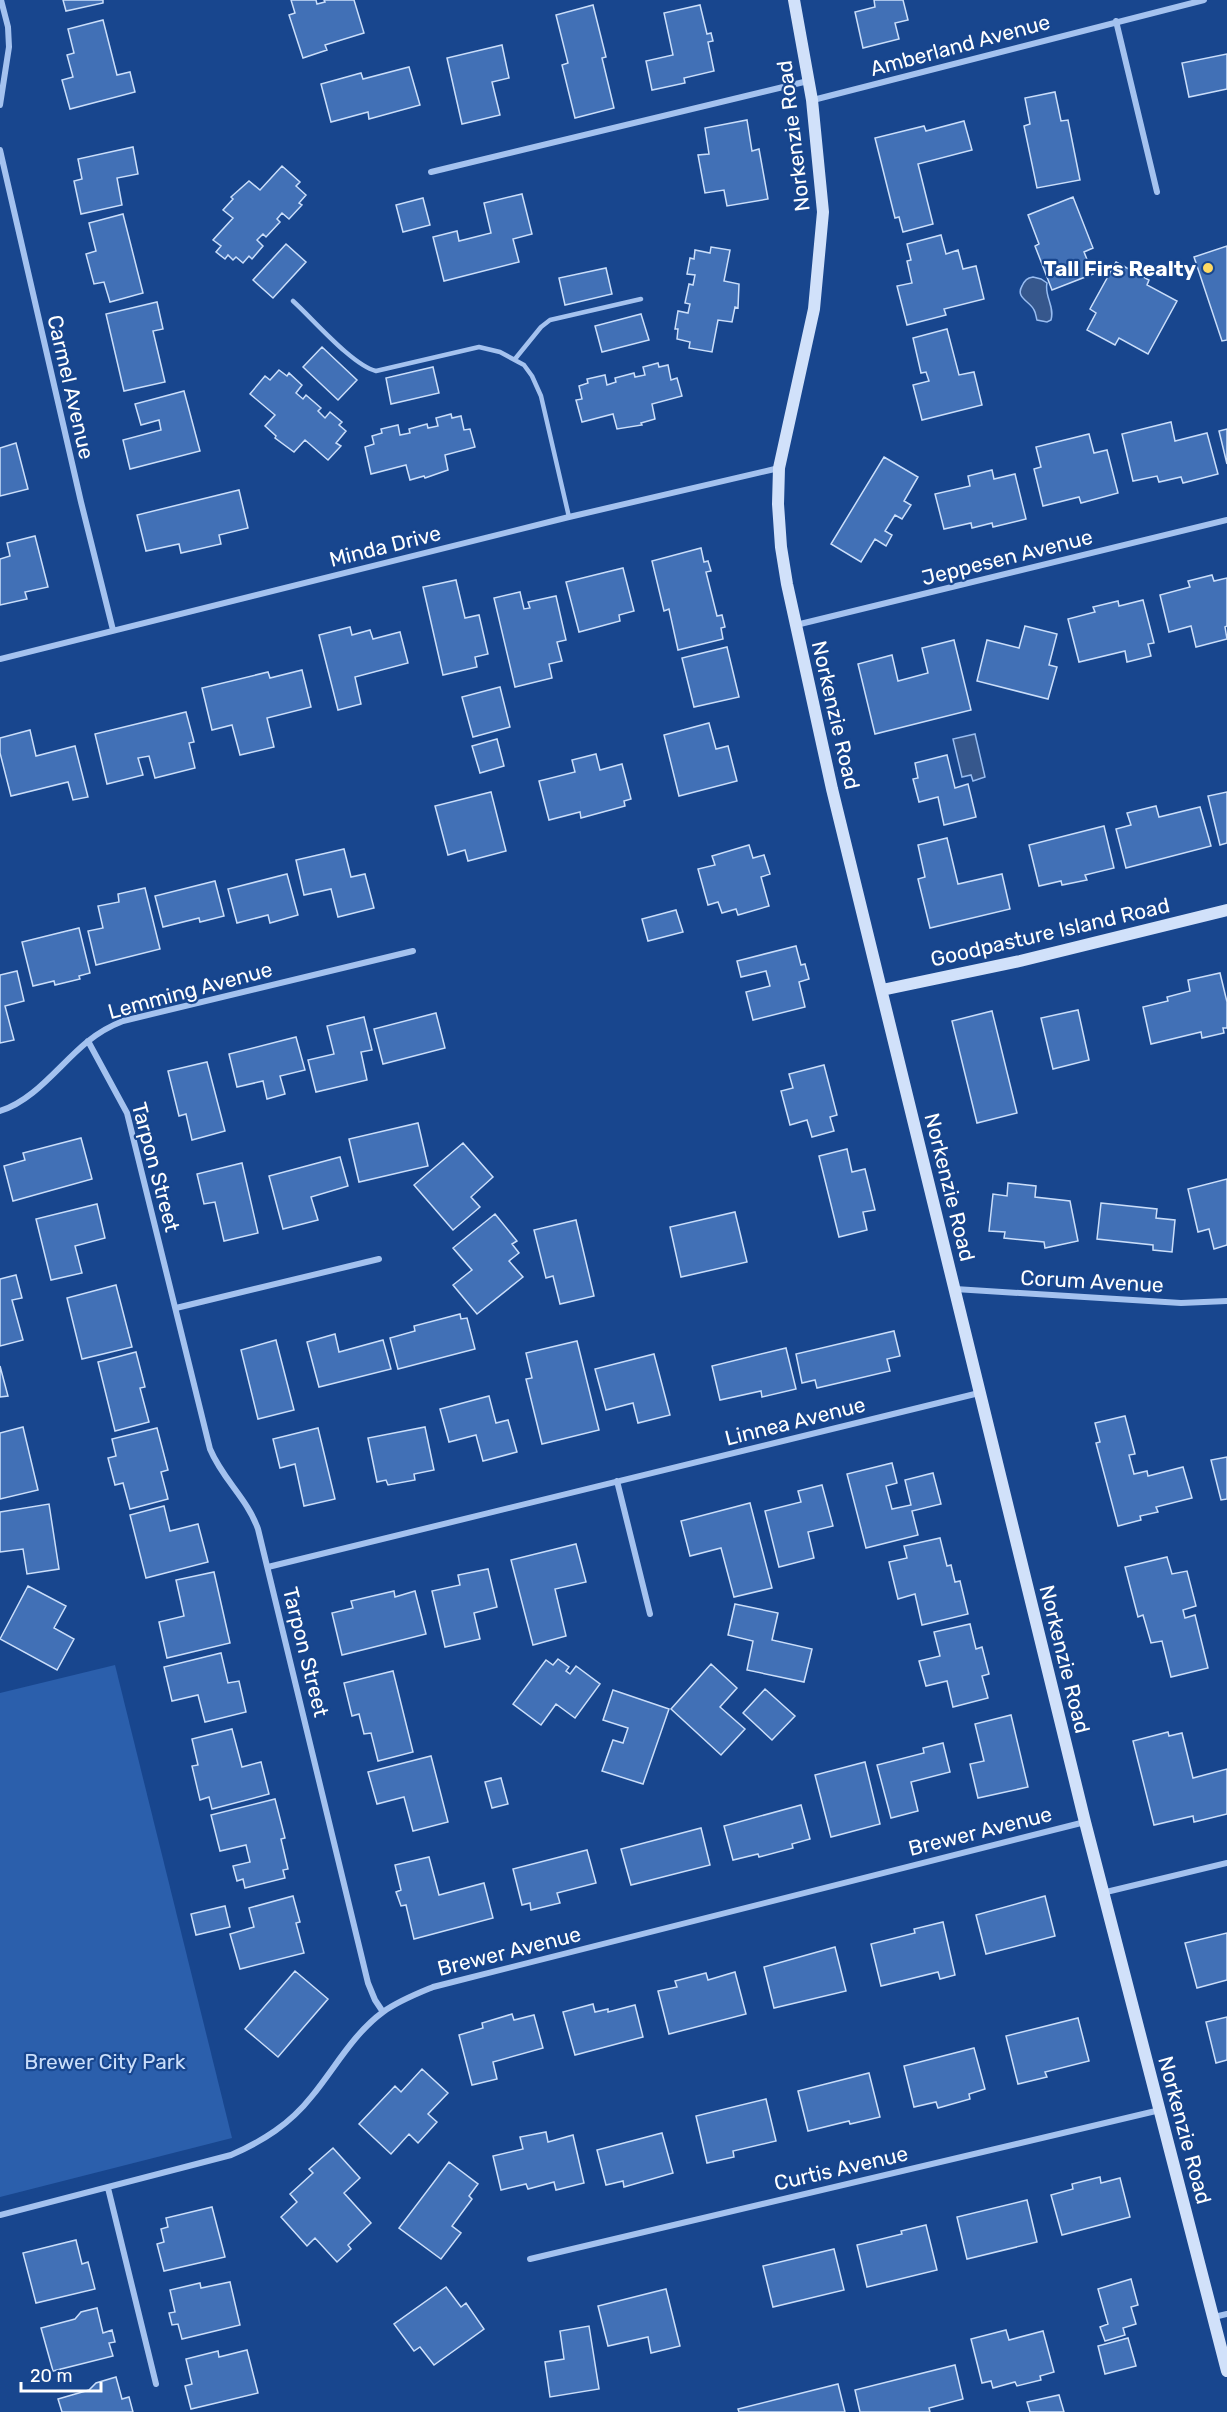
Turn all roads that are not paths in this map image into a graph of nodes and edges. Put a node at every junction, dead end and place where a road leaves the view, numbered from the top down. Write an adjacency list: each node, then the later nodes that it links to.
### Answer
1 (1, 0): 7 (street)
2 (794, 0): 5 (street, Norkenzie Road)
3 (1204, 0): 4 (street, Amberland Avenue)
4 (1116, 21): 6 (street, Amberland Avenue); 10 (street)
5 (808, 80): 6 (street, Norkenzie Road); 9 (street)
6 (812, 100): 14 (street, Norkenzie Road)
7 (0, 105)
8 (0, 150): 18 (street, Carmel Avenue)
9 (431, 172)
10 (1157, 192)
11 (641, 299): 13 (lane)
12 (293, 301): 13 (lane)
13 (515, 359): 15 (lane)
14 (779, 468): 15 (street, Minda Drive); 17 (street, Norkenzie Road)
15 (569, 517): 18 (street, Minda Drive)
16 (1227, 520): 17 (street, Jeppesen Avenue)
17 (796, 626): 22 (street, Norkenzie Road)
18 (113, 630): 19 (street, Minda Drive)
19 (0, 658)
20 (1227, 910): 22 (street, Goodpasture Island Road)
21 (413, 951): 23 (street, Lemming Avenue)
22 (882, 990): 26 (street, Norkenzie Road)
23 (88, 1041): 24 (street, Lemming Avenue); 28 (street, Tarpon Street)
24 (0, 1111)
25 (379, 1259): 28 (street)
26 (955, 1289): 27 (street, Corum Avenue); 29 (street, Norkenzie Road)
27 (1227, 1302)
28 (176, 1308): 31 (street, Tarpon Street)
29 (980, 1392): 30 (street, Linnea Avenue); 33 (street, Norkenzie Road)
30 (617, 1481): 31 (street, Linnea Avenue); 32 (street)
31 (268, 1567): 36 (street, Tarpon Street)
32 (650, 1614)
33 (1084, 1822): 35 (street, Norkenzie Road); 36 (street, Brewer Avenue)
34 (1227, 1863): 35 (street)
35 (1102, 1893): 37 (street, Norkenzie Road)
36 (383, 2012): 38 (street, Brewer Avenue)
37 (1160, 2110): 40 (street, Curtis Avenue); 42 (street, Norkenzie Road)
38 (108, 2188): 39 (street, Brewer Avenue); 44 (street)
39 (0, 2215)
40 (530, 2259)
41 (1227, 2314): 42 (street)
42 (1214, 2317): 43 (street, Norkenzie Road)
43 (1227, 2371)
44 (156, 2384)

